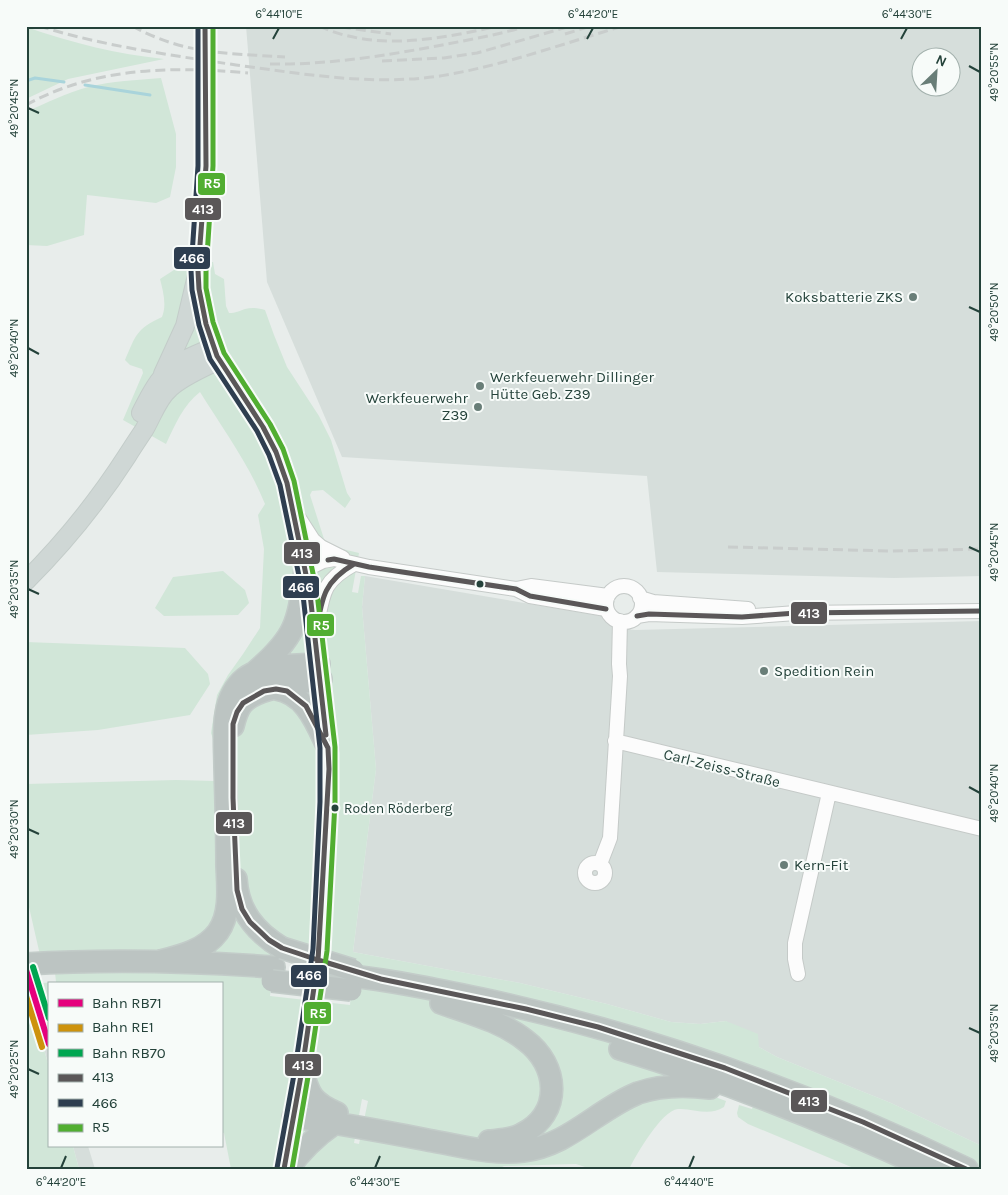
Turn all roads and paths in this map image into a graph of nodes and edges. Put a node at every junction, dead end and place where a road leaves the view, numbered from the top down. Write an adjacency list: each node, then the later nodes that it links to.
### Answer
1 (205, 26): 2 (main road, bridge)
2 (198, 271): 3 (main road); 4 (main road)
3 (217, 354): 4 (main road); 5 (main road); 6 (main road)
4 (163, 374): 5 (main road)
5 (93, 504): 9 (main road)
6 (294, 511): 7 (street); 8 (main road)
7 (354, 564): 8 (street); 11 (street); 15 (street)
8 (305, 570): 15 (main road); 16 (highway)
9 (26, 581)
10 (640, 598): 11 (street); 13 (street); 14 (street)
11 (607, 602): 14 (street)
12 (982, 610): 13 (street)
13 (796, 613): 14 (street)
14 (629, 619): 19 (street)
15 (316, 634): 17 (main road)
16 (256, 672): 17 (highway); 24 (highway)
17 (320, 672): 18 (highway); 20 (main road)
18 (276, 689): 20 (highway); 26 (highway)
19 (615, 741): 21 (street, Carl-Zeiss-Straße); 23 (street)
20 (328, 748): 32 (main road)
21 (829, 793): 22 (street, Carl-Zeiss-Straße); 28 (street)
22 (982, 829)
23 (600, 864)
24 (161, 960): 26 (highway); 27 (highway)
25 (26, 964): 27 (highway)
26 (276, 965): 27 (highway); 30 (highway, bridge); 30 (highway, bridge)
27 (55, 969): 29 (highway)
28 (798, 974)
29 (26, 977)
30 (352, 979): 31 (highway); 33 (highway)
31 (441, 1003): 33 (highway); 36 (highway)
32 (302, 1070): 35 (main road); 36 (highway)
33 (721, 1080): 34 (highway); 36 (highway)
34 (758, 1092): 39 (highway); 40 (highway)
35 (295, 1110): 36 (highway); 37 (street)
36 (336, 1118): 38 (highway)
37 (284, 1169)
38 (288, 1169)
39 (929, 1169)
40 (966, 1169)

